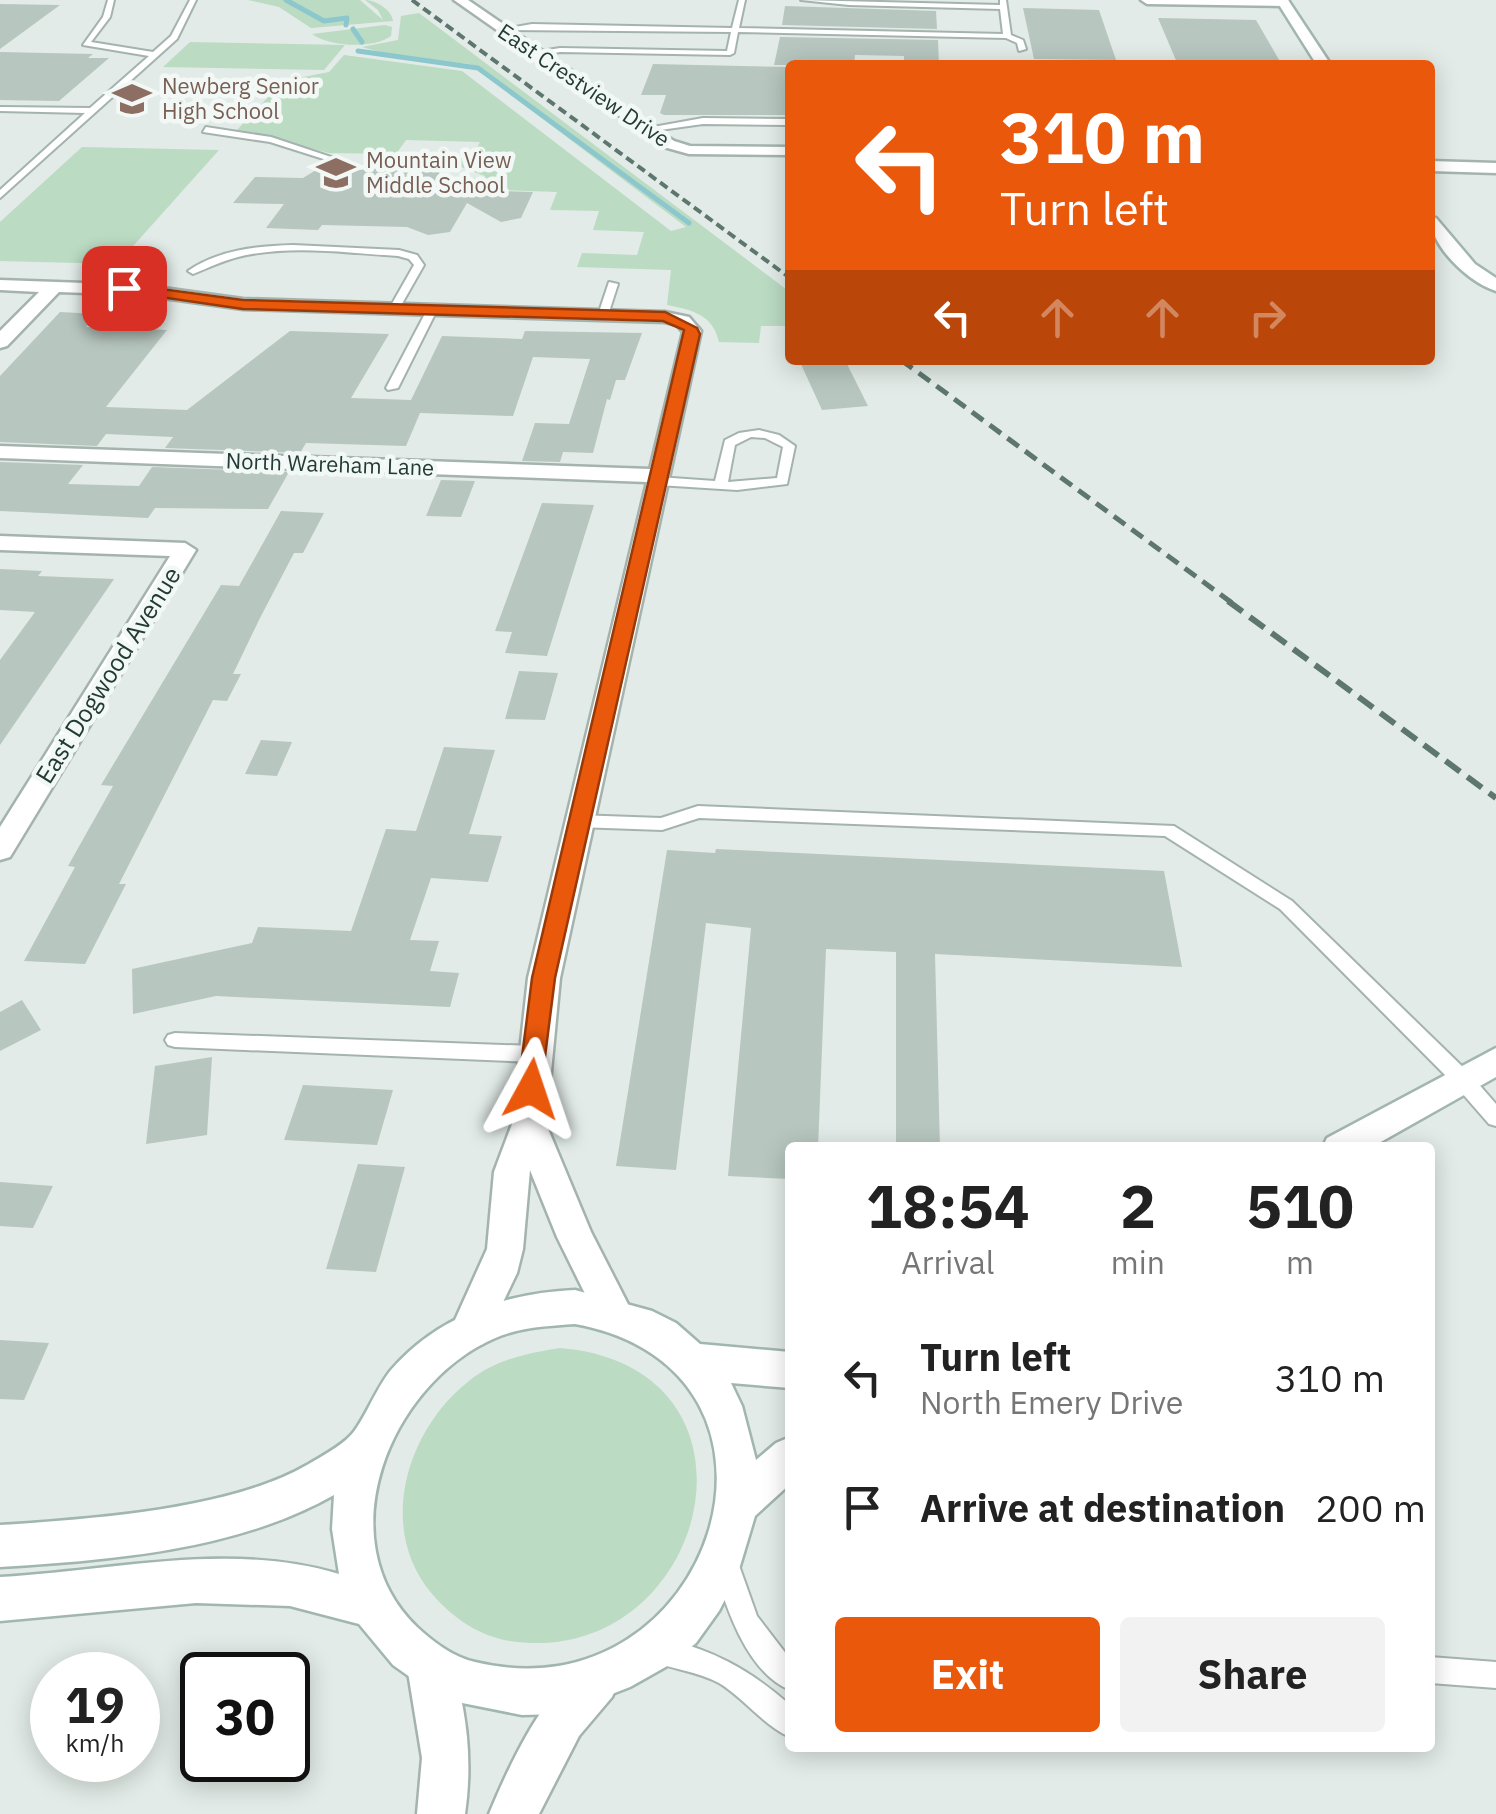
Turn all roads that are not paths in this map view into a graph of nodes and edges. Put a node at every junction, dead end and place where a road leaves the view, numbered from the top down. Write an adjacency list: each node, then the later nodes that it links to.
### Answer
1 (111, 0): 17 (lane)
2 (193, 0): 17 (lane)
3 (486, 0): 8 (street)
4 (742, 0): 14 (lane)
5 (804, 0): 9 (lane)
6 (1147, 0): 7 (street)
7 (1282, 1): 20 (street)
8 (462, 2): 13 (street, East Crestview Drive)
9 (849, 2): 10 (lane)
10 (910, 2): 11 (lane)
11 (1003, 4): 15 (lane)
12 (532, 26): 13 (lane); 14 (lane); 16 (lane)
13 (504, 30): 18 (street, East Crestview Drive)
14 (734, 30): 15 (lane); 16 (lane)
15 (1007, 36): 19 (lane)
16 (560, 50): 18 (lane)
17 (152, 54): 22 (lane)
18 (538, 54): 24 (street, East Crestview Drive)
19 (1023, 60)
20 (1321, 60)
21 (0, 109): 22 (lane)
22 (94, 111): 30 (lane)
23 (785, 122): 24 (lane)
24 (646, 129): 26 (street, East Crestview Drive)
25 (206, 130): 27 (lane)
26 (785, 151)
27 (330, 158)
28 (1435, 166): 29 (street)
29 (1496, 168)
30 (0, 195)
31 (1435, 227): 36 (street)
32 (193, 270): 37 (lane)
33 (612, 284): 39 (lane)
34 (0, 285): 35 (street)
35 (54, 286): 37 (street); 40 (street)
36 (1496, 286)
37 (394, 309): 38 (street)
38 (432, 310): 39 (street); 41 (lane)
39 (603, 315): 43 (street)
40 (0, 342)
41 (392, 388)
42 (0, 452): 43 (street, North Wareham Lane)
43 (659, 478): 44 (lane); 46 (street)
44 (721, 484): 44 (lane)
45 (0, 543): 47 (street, East Dogwood Avenue)
46 (577, 821): 49 (street); 51 (lane)
47 (0, 850)
48 (175, 1040): 49 (lane)
49 (533, 1054): 53 (street)
50 (1496, 1061): 51 (street)
51 (1462, 1079): 52 (lane); 54 (street)
52 (1496, 1118)
53 (529, 1124): 55 (street); 56 (street)
54 (1350, 1142)
55 (614, 1314): 56 (street); 57 (street)
56 (469, 1331): 59 (street)
57 (694, 1362): 58 (street); 61 (street)
58 (785, 1370)
59 (364, 1450): 62 (street); 65 (street)
60 (785, 1461): 61 (street)
61 (738, 1503): 63 (street)
62 (0, 1546)
63 (724, 1558): 66 (street); 69 (lane)
64 (0, 1599): 65 (street)
65 (374, 1607): 67 (street)
66 (653, 1650): 71 (street); 72 (lane)
67 (430, 1666): 71 (street); 73 (street)
68 (1435, 1670): 70 (lane)
69 (785, 1672)
70 (1496, 1676)
71 (596, 1681): 74 (street)
72 (785, 1718)
73 (442, 1814)
74 (513, 1814)

